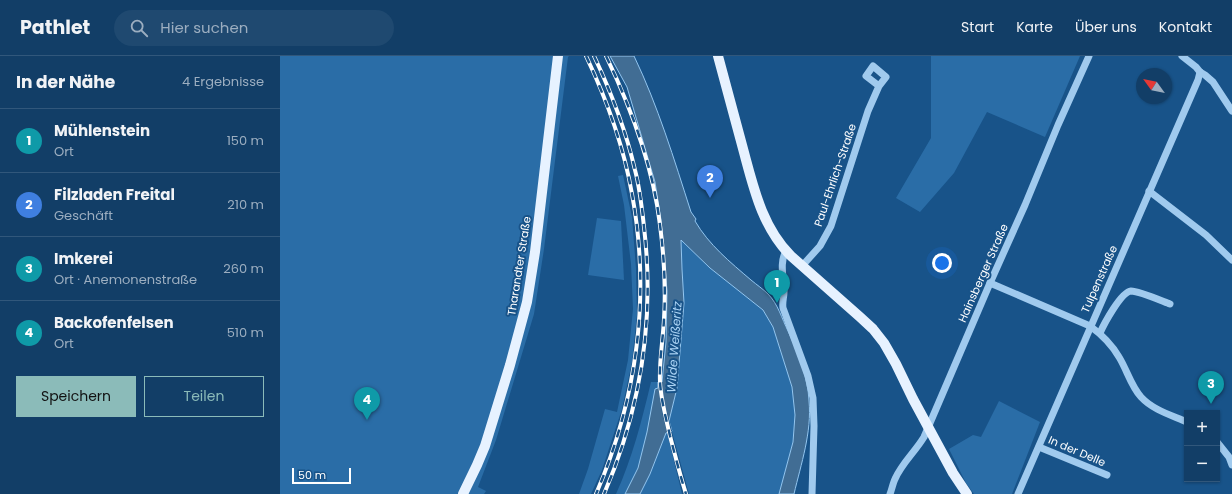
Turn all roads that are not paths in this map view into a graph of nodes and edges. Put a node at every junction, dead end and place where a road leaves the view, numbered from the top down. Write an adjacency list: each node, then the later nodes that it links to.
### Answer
1 (558, 56): 23 (main road, Tharandter Straße)
2 (718, 56): 9 (main road)
3 (1089, 56): 12 (street, Hainsberger Straße)
4 (1182, 56): 5 (street)
5 (1200, 72): 7 (street); 8 (street, Tulpenstraße)
6 (879, 86): 11 (street, Paul-Ehrlich-Straße)
7 (1232, 111)
8 (1149, 191): 10 (street); 14 (street, Tulpenstraße)
9 (786, 251): 11 (main road); 24 (street)
10 (1232, 260)
11 (802, 266): 17 (main road)
12 (990, 283): 14 (street); 17 (street, Hainsberger Straße)
13 (1170, 304): 15 (street)
14 (1090, 326): 15 (street); 19 (street, Tulpenstraße)
15 (1100, 333): 16 (street)
16 (1184, 421)
17 (928, 427): 25 (street, Hainsberger Straße); 26 (main road)
18 (1220, 446): 20 (street)
19 (1039, 447): 22 (street, In der Delle); 27 (street, Tulpenstraße)
20 (1230, 458): 21 (street)
21 (1232, 465)
22 (1107, 475)
23 (463, 494)
24 (812, 494)
25 (890, 494)
26 (967, 494)
27 (1018, 494)

